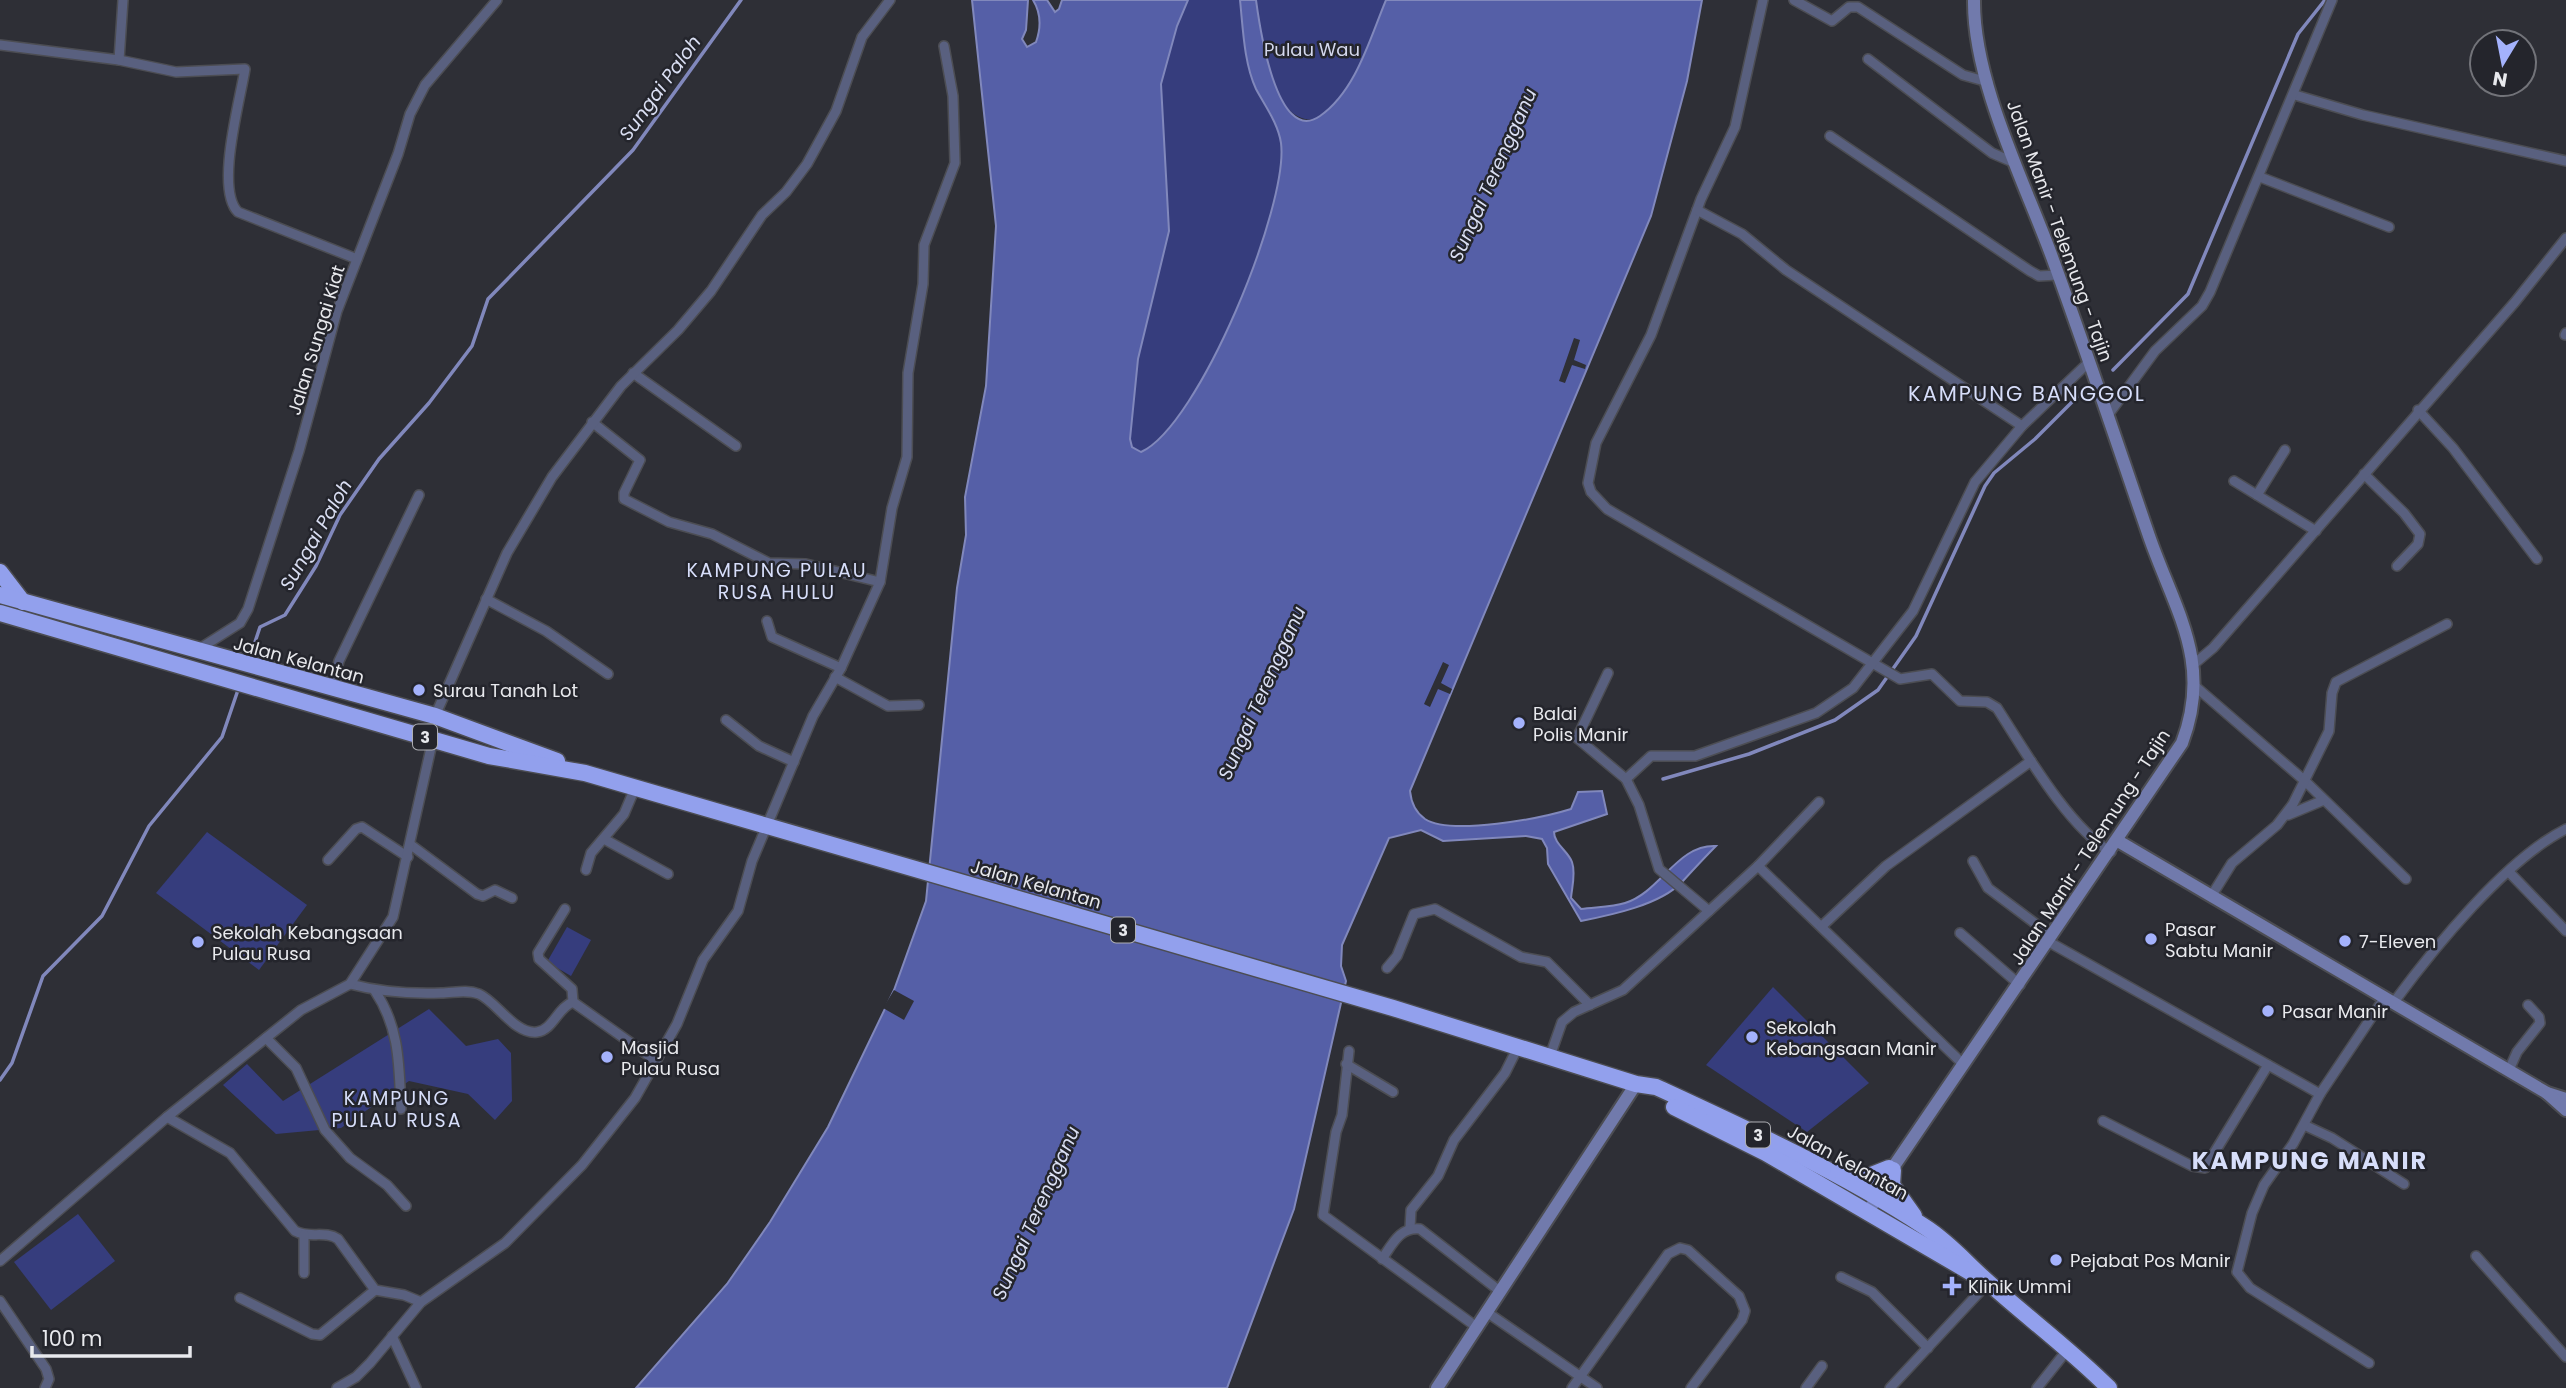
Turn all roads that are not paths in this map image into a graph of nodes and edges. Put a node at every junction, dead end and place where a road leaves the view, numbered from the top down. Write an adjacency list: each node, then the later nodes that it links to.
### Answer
1 (122, 0): 11 (street)
2 (497, 0): 21 (street, Jalan Sungai Kiat)
3 (890, 0): 24 (street)
4 (1763, 0): 18 (street)
5 (1794, 0): 12 (street)
6 (1974, 0): 12 (main road, Jalan Manir - Telemung - Tajin)
7 (2332, 0): 13 (street)
8 (0, 45): 11 (street)
9 (944, 46): 39 (street)
10 (1868, 59): 16 (street)
11 (119, 60): 21 (street)
12 (1988, 82): 16 (main road, Jalan Manir - Telemung - Tajin)
13 (2295, 95): 15 (street); 17 (street)
14 (1830, 136): 22 (street)
15 (2566, 161)
16 (2015, 163): 22 (main road, Jalan Manir - Telemung - Tajin)
17 (2260, 177): 19 (street); 26 (street)
18 (1697, 210): 28 (street); 49 (street)
19 (2389, 227)
20 (2566, 238): 25 (street)
21 (357, 259): 48 (street, Jalan Sungai Kiat)
22 (2058, 275): 23 (main road, Jalan Manir - Telemung - Tajin)
23 (2090, 361): 26 (main road, Jalan Manir - Telemung - Tajin); 28 (street)
24 (633, 373): 27 (street); 29 (street)
25 (2418, 410): 31 (street); 36 (street)
26 (2109, 415): 50 (main road, Jalan Manir - Telemung - Tajin)
27 (592, 422): 39 (street); 41 (street)
28 (2022, 426): 49 (street)
29 (736, 446)
30 (2285, 450): 34 (street)
31 (2364, 474): 35 (street); 37 (street)
32 (2234, 481): 34 (street)
33 (419, 495): 56 (street)
34 (2257, 495): 35 (street)
35 (2316, 531): 50 (street)
36 (2537, 559)
37 (2397, 566)
38 (0, 572): 42 (highway)
39 (880, 582): 51 (street)
40 (0, 596): 42 (highway, Jalan Kelantan / 3)
41 (486, 599): 53 (street); 58 (street)
42 (23, 602): 48 (highway, Jalan Kelantan / 3)
43 (0, 606): 47 (highway)
44 (0, 613): 47 (highway, Jalan Kelantan / 3)
45 (767, 621): 51 (street)
46 (2446, 624): 66 (street)
47 (51, 628): 60 (highway, Jalan Kelantan / 3)
48 (195, 652): 56 (highway, Jalan Kelantan / 3)
49 (1876, 664): 62 (street); 65 (street)
50 (2194, 664): 55 (main road, Jalan Manir - Telemung - Tajin)
51 (841, 668): 54 (street)
52 (1608, 673): 65 (street)
53 (608, 674)
54 (835, 677): 57 (street); 63 (street)
55 (2196, 687): 66 (street); 75 (main road, Jalan Manir - Telemung - Tajin)
56 (332, 689): 58 (highway, Jalan Kelantan / 3)
57 (919, 705)
58 (432, 716): 61 (highway); 64 (highway, Jalan Kelantan / 3)
59 (726, 720): 63 (street)
60 (433, 739): 61 (highway, Jalan Kelantan / 3); 74 (street)
61 (489, 755): 64 (highway, Jalan Kelantan / 3)
62 (2031, 761): 75 (street); 88 (street)
63 (794, 762): 71 (street)
64 (585, 773): 67 (highway, Jalan Kelantan / 3)
65 (1626, 779): 87 (street)
66 (2305, 781): 68 (street); 70 (street)
67 (635, 788): 71 (highway, Jalan Kelantan / 3); 73 (street)
68 (2324, 800): 70 (street); 83 (street)
69 (1819, 802): 79 (street)
70 (2286, 816): 84 (street)
71 (766, 826): 101 (highway, Jalan Kelantan / 3); 104 (street)
72 (2566, 830): 81 (street)
73 (604, 839): 80 (street); 82 (street)
74 (411, 845): 76 (street); 85 (street)
75 (2114, 847): 84 (main road); 91 (main road, Jalan Manir - Telemung - Tajin)
76 (408, 858): 77 (street); 93 (street)
77 (328, 860)
78 (1973, 861): 91 (street)
79 (1758, 866): 87 (street); 88 (street)
80 (586, 870)
81 (2508, 872): 89 (street); 96 (street)
82 (668, 874)
83 (2406, 879)
84 (2212, 895): 96 (main road)
85 (512, 898)
86 (565, 909): 97 (street)
87 (1709, 911): 98 (street)
88 (1822, 926): 106 (street)
89 (2566, 931)
90 (1961, 933): 94 (street)
91 (2050, 939): 94 (main road, Jalan Manir - Telemung - Tajin); 107 (street)
92 (1387, 968): 98 (street)
93 (350, 984): 95 (street); 100 (street)
94 (2020, 985): 106 (main road, Jalan Manir - Telemung - Tajin)
95 (375, 991): 97 (street); 114 (street)
96 (2390, 1000): 108 (main road); 112 (street)
97 (573, 1002): 104 (street)
98 (1590, 1005): 103 (street)
99 (2528, 1005): 108 (street)
100 (266, 1038): 116 (street); 123 (street)
101 (1518, 1047): 103 (highway, Jalan Kelantan / 3); 125 (street)
102 (1349, 1051): 105 (street)
103 (1550, 1056): 109 (highway, Jalan Kelantan / 3)
104 (655, 1060): 137 (street)
105 (1346, 1064): 110 (street); 128 (street)
106 (1964, 1065): 120 (main road, Jalan Manir - Telemung - Tajin)
107 (2268, 1065): 112 (street); 117 (street)
108 (2509, 1070): 111 (main road)
109 (1636, 1084): 119 (highway, Jalan Kelantan / 3); 122 (highway, Jalan Kelantan / 3); 134 (main road)
110 (1393, 1092)
111 (2547, 1093): 113 (main road); 115 (main road)
112 (2320, 1094): 118 (street)
113 (2566, 1099)
114 (401, 1110)
115 (2566, 1110)
116 (167, 1117): 126 (street); 129 (street)
117 (2103, 1121)
118 (2305, 1125): 121 (street); 144 (street)
119 (1774, 1144): 120 (highway); 122 (highway, Jalan Kelantan / 3)
120 (1892, 1168): 122 (main road, Jalan Manir - Telemung - Tajin); 124 (highway)
121 (2404, 1184)
122 (1869, 1203): 124 (highway, Jalan Kelantan / 3); 132 (highway, Jalan Kelantan / 3)
123 (406, 1206)
124 (1924, 1227): 132 (highway, Jalan Kelantan / 3)
125 (1410, 1228): 128 (street); 134 (street)
126 (304, 1235): 130 (street); 133 (street)
127 (2476, 1256): 143 (street)
128 (1382, 1259): 139 (street)
129 (0, 1261)
130 (304, 1273)
131 (1841, 1277): 141 (street)
132 (1988, 1283): 141 (street); 142 (highway, Jalan Kelantan / 3)
133 (375, 1290): 135 (street); 137 (street)
134 (1501, 1292): 138 (main road)
135 (240, 1298)
136 (0, 1301): 147 (street)
137 (421, 1302): 140 (street)
138 (1488, 1313): 139 (main road); 146 (street)
139 (1478, 1328): 150 (main road)
140 (392, 1336): 148 (street); 149 (street)
141 (1928, 1348): 155 (street)
142 (2068, 1349): 156 (street); 157 (highway, Jalan Kelantan / 3)
143 (2566, 1357)
144 (2369, 1363)
145 (1822, 1366): 154 (street)
146 (1580, 1376): 151 (street); 152 (street); 153 (street)
147 (46, 1388)
148 (337, 1388)
149 (416, 1388)
150 (1437, 1388)
151 (1572, 1388)
152 (1597, 1388)
153 (1691, 1388)
154 (1806, 1388)
155 (1890, 1388)
156 (2037, 1388)
157 (2109, 1388)

